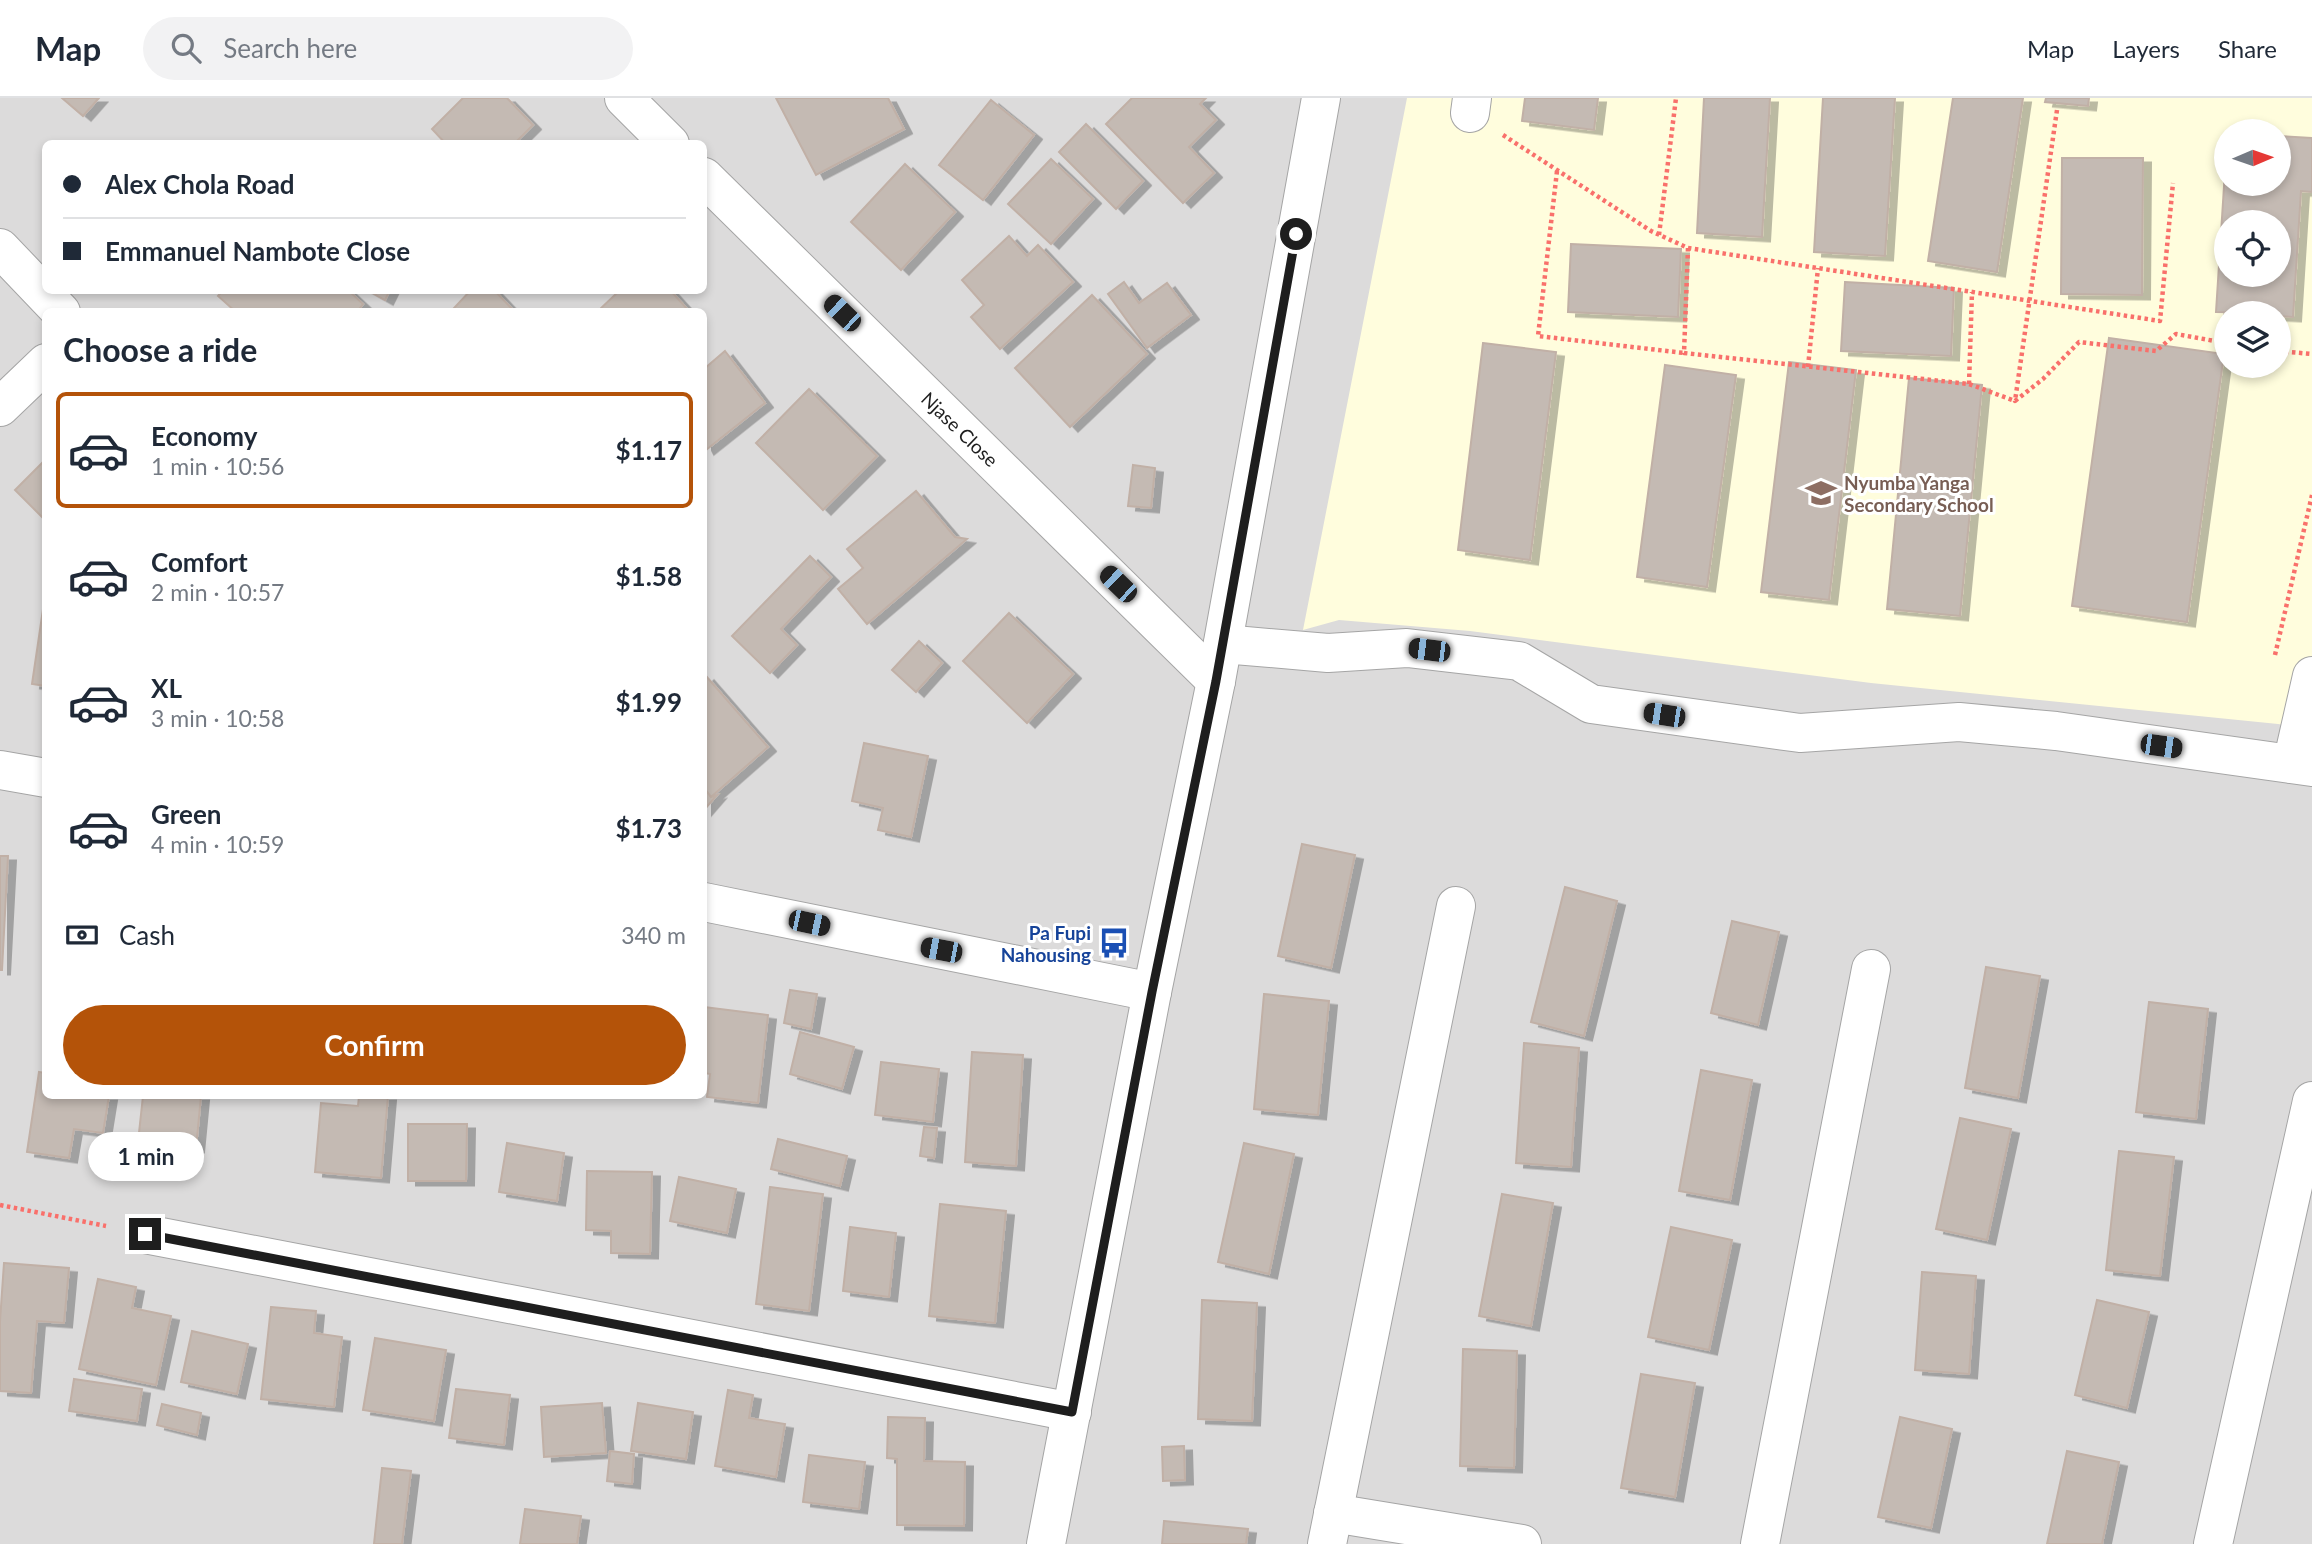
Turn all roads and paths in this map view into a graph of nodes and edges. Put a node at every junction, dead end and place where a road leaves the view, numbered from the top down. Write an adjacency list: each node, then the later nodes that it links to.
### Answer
1 (624, 98): 6 (street)
2 (1321, 98): 30 (street)
3 (1676, 98): 10 (path)
4 (1471, 105): 7 (path)
5 (2057, 110): 17 (path)
6 (666, 140)
7 (1556, 171): 10 (path); 21 (path)
8 (707, 180): 30 (street, Njase Close)
9 (2173, 183): 17 (path)
10 (1659, 235): 12 (path)
11 (0, 248): 14 (street)
12 (1688, 248): 13 (path); 21 (path)
13 (1818, 268): 15 (path); 24 (path)
14 (42, 292)
15 (1972, 292): 17 (path); 25 (path)
16 (44, 294): 18 (street)
17 (2029, 301): 26 (path)
18 (57, 308)
19 (2214, 341): 26 (path)
20 (2291, 352): 22 (path)
21 (1684, 353): 24 (path)
22 (2312, 354)
23 (42, 367): 27 (street)
24 (1808, 367): 25 (path)
25 (1969, 384): 26 (path)
26 (2015, 401)
27 (0, 407)
28 (2312, 495): 29 (path)
29 (2275, 655)
30 (1220, 662): 32 (street); 38 (street)
31 (2312, 676): 32 (street)
32 (2302, 766)
33 (0, 770): 34 (street)
34 (42, 777)
35 (707, 903): 38 (street)
36 (1457, 906): 43 (street)
37 (1871, 970): 46 (street)
38 (1152, 992): 42 (street)
39 (2312, 1101): 47 (street)
40 (0, 1205): 41 (path)
41 (145, 1234): 42 (street)
42 (1072, 1412): 44 (street)
43 (1330, 1528): 45 (street)
44 (1046, 1544)
45 (1522, 1544)
46 (1760, 1544)
47 (2213, 1544)

